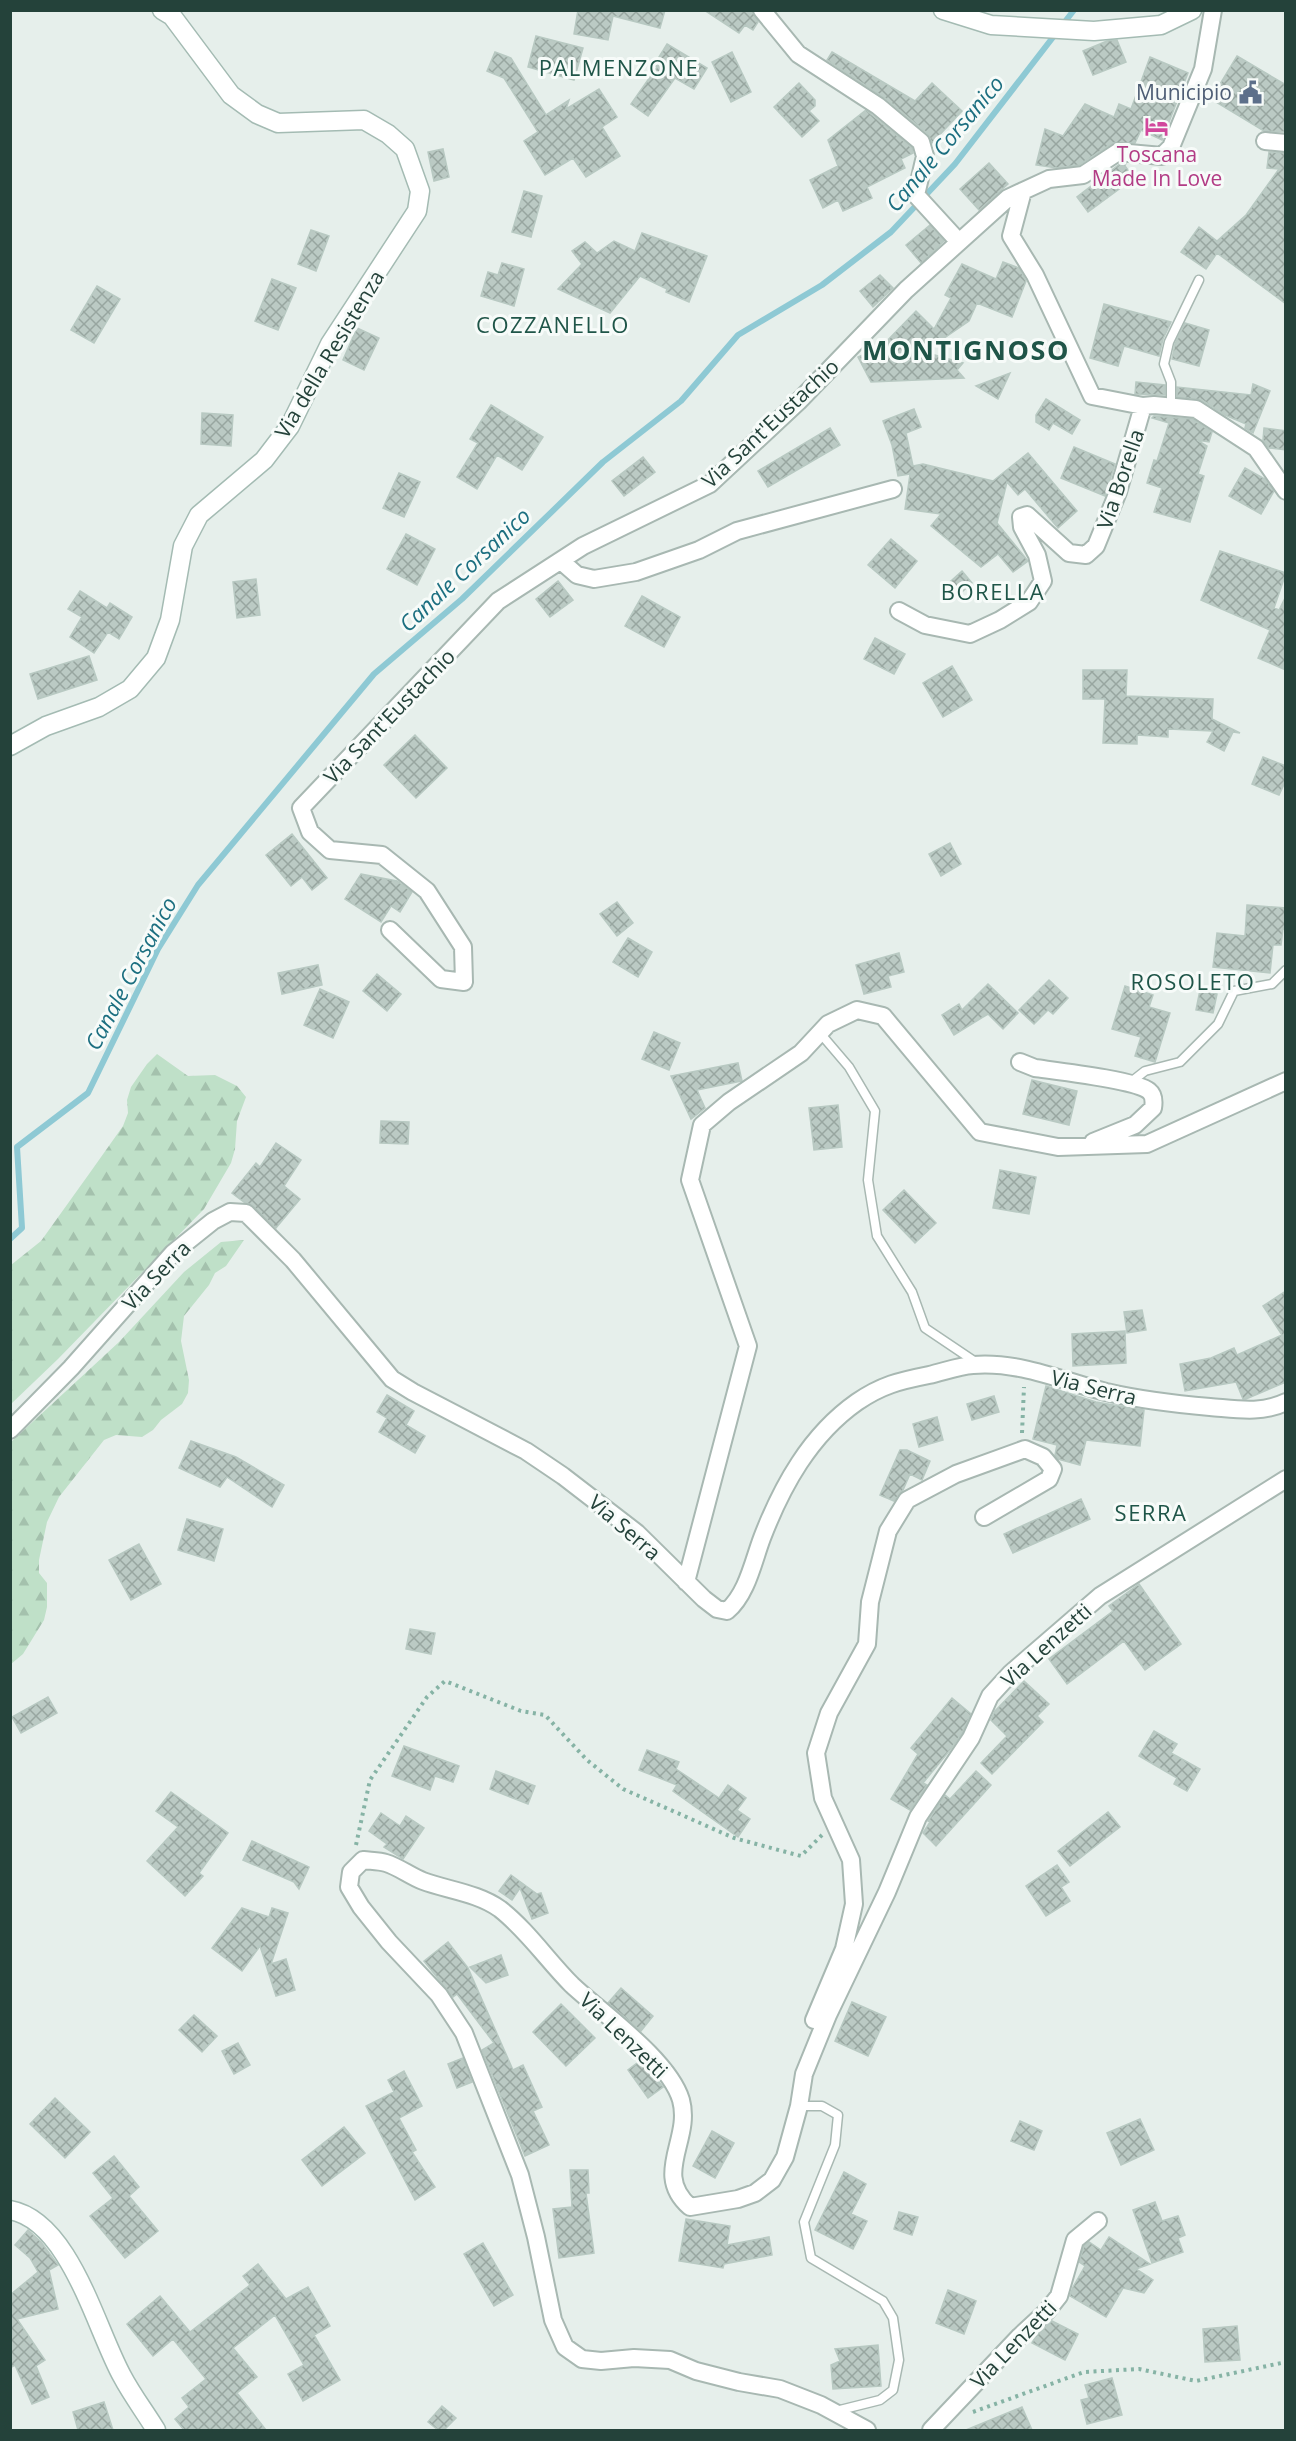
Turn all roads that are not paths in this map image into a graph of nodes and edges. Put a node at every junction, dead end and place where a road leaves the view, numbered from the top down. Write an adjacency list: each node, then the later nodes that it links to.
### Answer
1 (162, 10): 17 (street, Via della Resistenza)
2 (762, 10): 9 (street)
3 (943, 10): 4 (street)
4 (1192, 10)
5 (1213, 10): 8 (street, Via Sant'Eustachio)
6 (1265, 141): 7 (street)
7 (1286, 143)
8 (1023, 191): 9 (street, Via Sant'Eustachio); 11 (street)
9 (959, 242): 15 (street, Via Sant'Eustachio)
10 (1199, 280): 12 (lane)
11 (1143, 406): 12 (street); 16 (street, Via Borella)
12 (1171, 406): 14 (street)
13 (892, 489): 15 (street)
14 (1286, 491)
15 (561, 561): 18 (street, Via Sant'Eustachio)
16 (899, 612)
17 (10, 746)
18 (390, 930)
19 (1286, 970): 23 (lane)
20 (820, 1032): 24 (street); 25 (lane); 30 (street)
21 (1020, 1062): 23 (street)
22 (1286, 1081): 24 (street)
23 (1131, 1082): 24 (street)
24 (1081, 1147)
25 (980, 1365): 26 (street, Via Serra); 30 (street, Via Serra)
26 (1286, 1402)
27 (10, 1430): 30 (street, Via Serra)
28 (1286, 1479): 31 (street, Via Lenzetti)
29 (984, 1517): 31 (street)
30 (686, 1582)
31 (804, 2074): 32 (street, Via Lenzetti)
32 (799, 2106): 35 (lane); 35 (street, Via Lenzetti)
33 (10, 2210): 36 (street)
34 (1098, 2221): 38 (street, Via Lenzetti)
35 (833, 2412): 37 (street)
36 (156, 2430)
37 (867, 2430)
38 (931, 2430)

